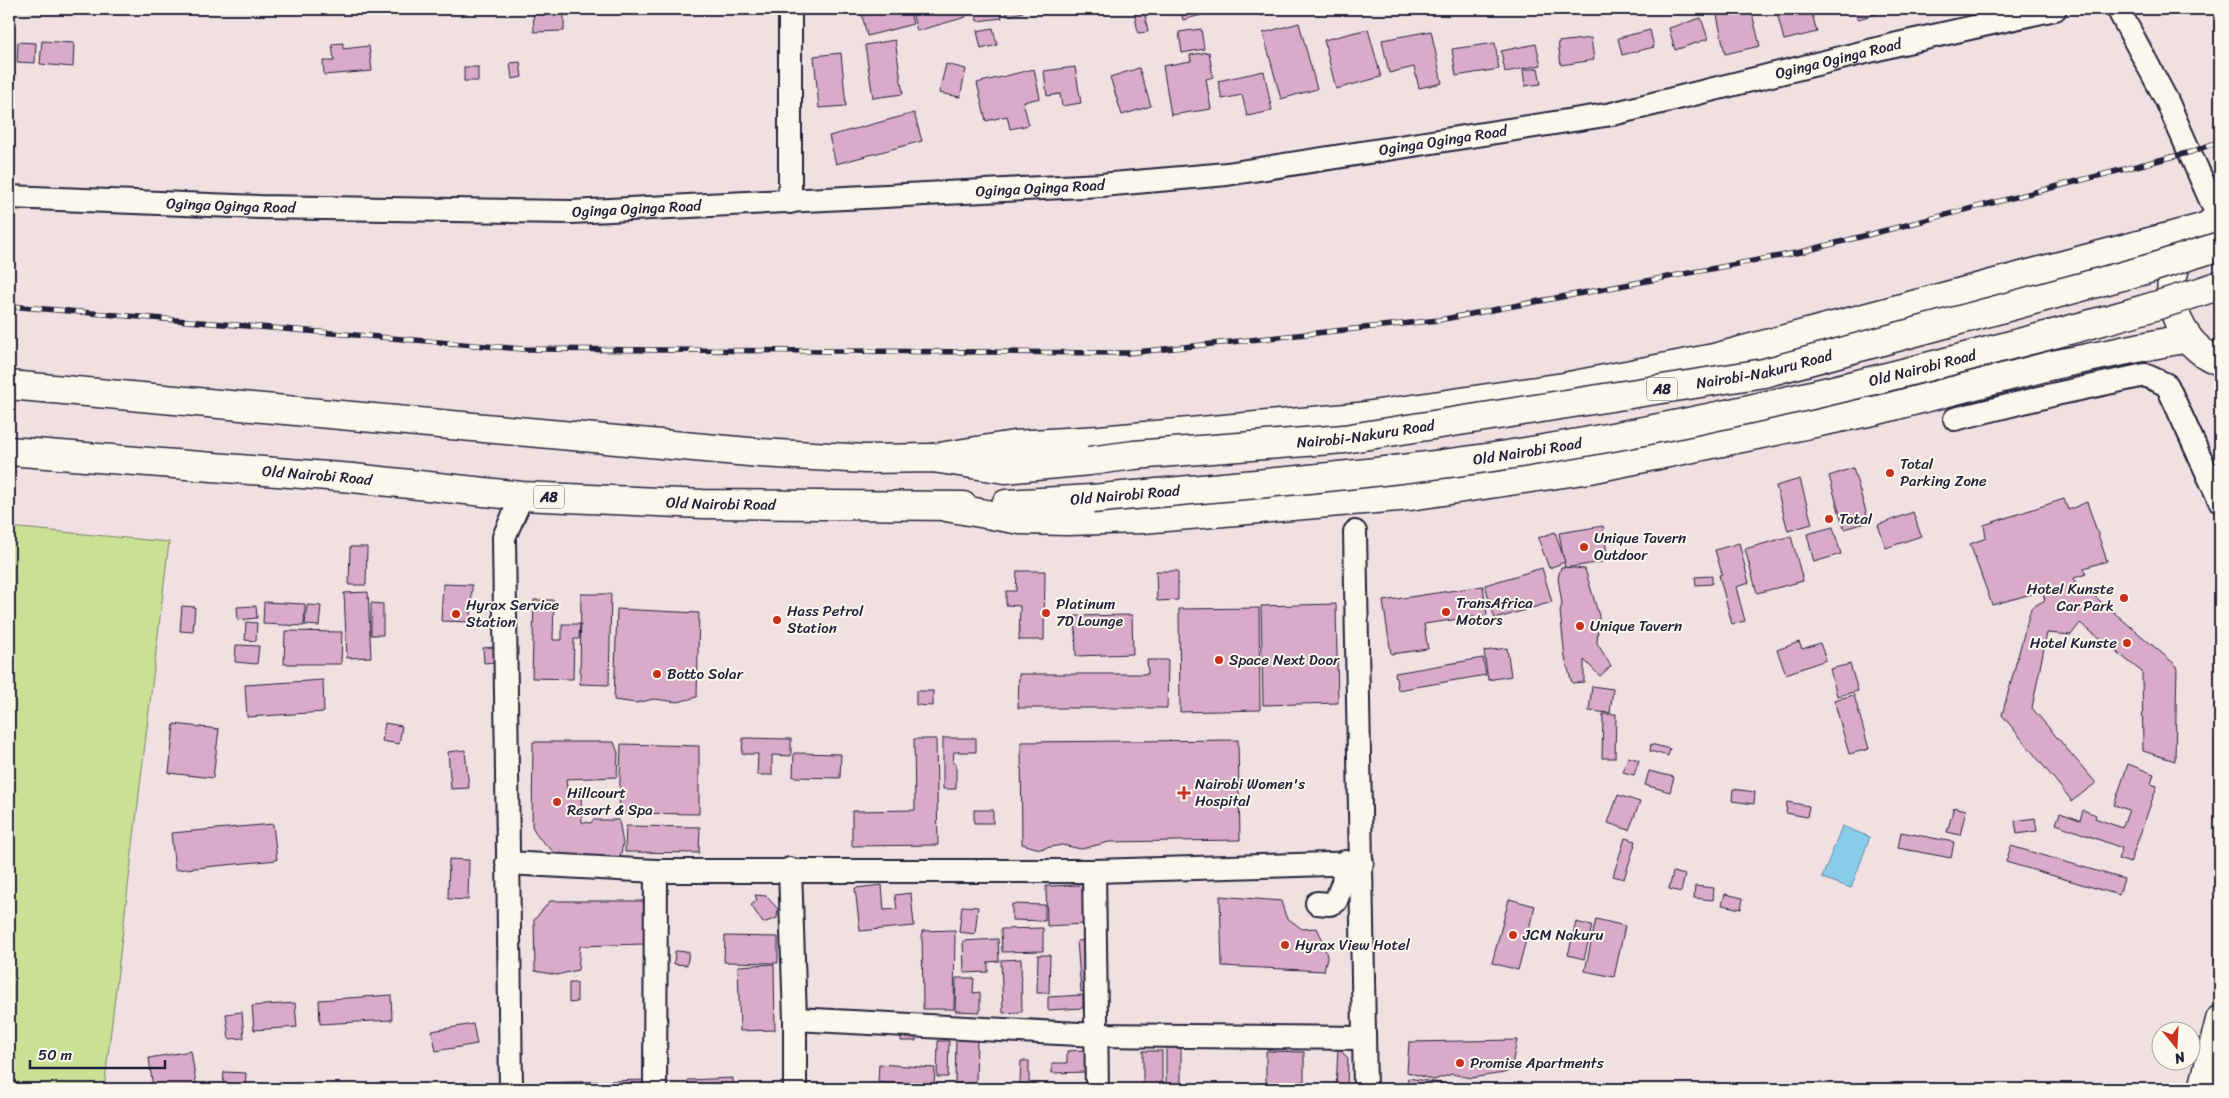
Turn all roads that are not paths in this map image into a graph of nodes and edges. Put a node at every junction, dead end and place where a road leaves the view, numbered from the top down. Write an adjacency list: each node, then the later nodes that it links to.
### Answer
1 (790, 9): 5 (street)
2 (2055, 9): 5 (street, Oginga Oginga Road)
3 (2118, 9): 6 (street)
4 (9, 198): 5 (street, Oginga Oginga Road)
5 (790, 202)
6 (2215, 228): 8 (highway); 13 (highway); 13 (highway, Nairobi-Nakuru Road / A8, bridge)
7 (2220, 285): 16 (highway, Old Nairobi Road / A8, bridge)
8 (2187, 338): 9 (highway); 16 (highway)
9 (2219, 365)
10 (9, 384): 13 (highway, A8)
11 (1955, 419): 15 (street)
12 (9, 451): 14 (highway, Old Nairobi Road / A8)
13 (933, 458)
14 (522, 496): 16 (highway, Old Nairobi Road / A8); 19 (street)
15 (2220, 501)
16 (946, 507)
17 (1355, 532): 18 (street)
18 (1353, 862): 22 (street); 23 (street); 27 (street)
19 (507, 863): 21 (street); 28 (street)
20 (790, 869): 21 (street); 22 (street); 24 (street)
21 (656, 870): 29 (street)
22 (1094, 871): 26 (street)
23 (1317, 903)
24 (795, 1019): 26 (street); 30 (street)
25 (2219, 1028): 33 (highway)
26 (1097, 1035): 27 (street); 31 (street)
27 (1364, 1038): 32 (street)
28 (511, 1089)
29 (656, 1089)
30 (795, 1089)
31 (1098, 1089)
32 (1365, 1089)
33 (2203, 1089)

